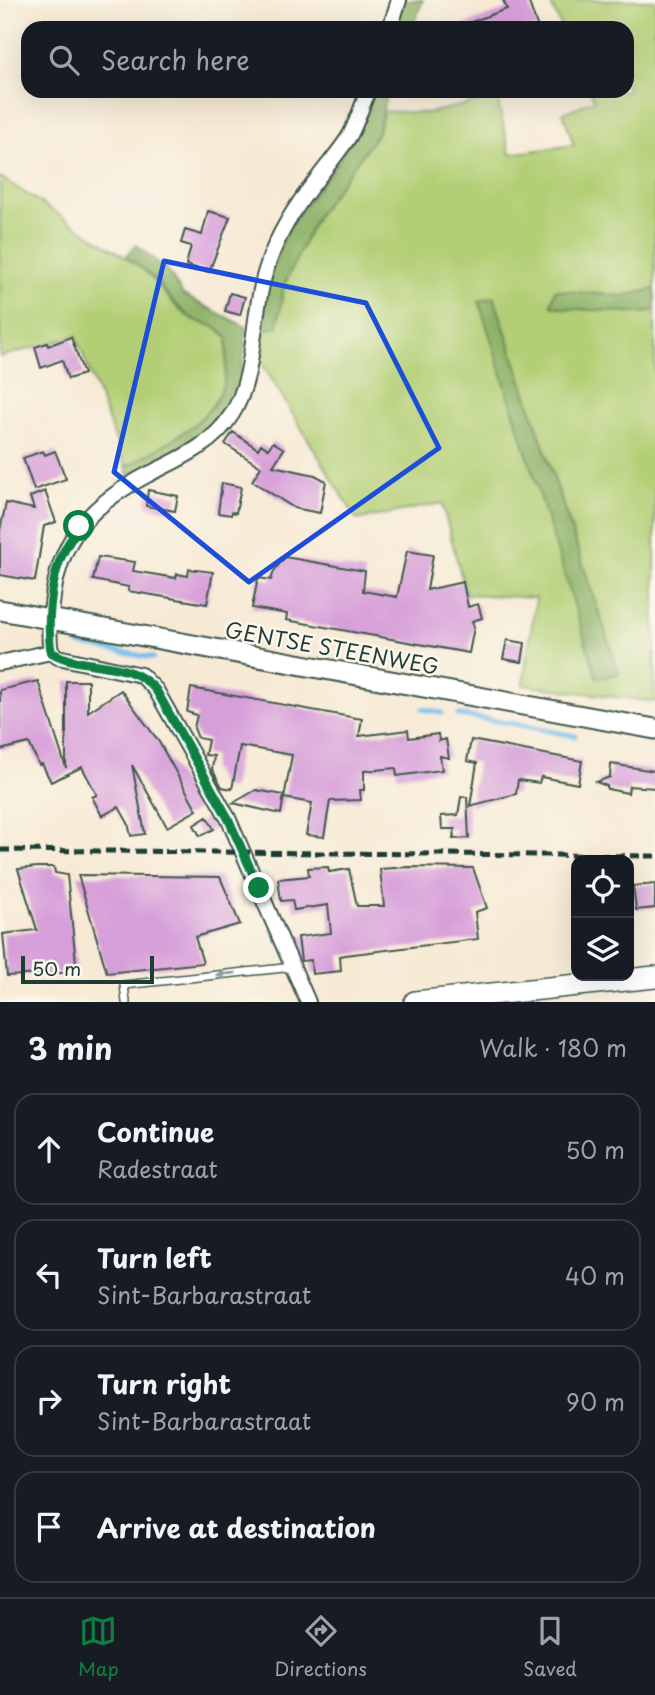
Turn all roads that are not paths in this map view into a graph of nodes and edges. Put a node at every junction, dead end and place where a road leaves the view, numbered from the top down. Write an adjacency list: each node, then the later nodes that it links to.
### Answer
1 (399, 0): 2 (street)
2 (392, 21)
3 (365, 98): 5 (street)
4 (0, 610): 5 (street, GENTSE STEENWEG)
5 (50, 620): 6 (street); 8 (street, GENTSE STEENWEG)
6 (51, 652): 7 (street); 9 (street)
7 (0, 663)
8 (655, 729)
9 (293, 967): 11 (lane, one-way to 11); 12 (street)
10 (655, 976): 13 (main road)
11 (127, 1002)
12 (308, 1002)
13 (415, 1002)

